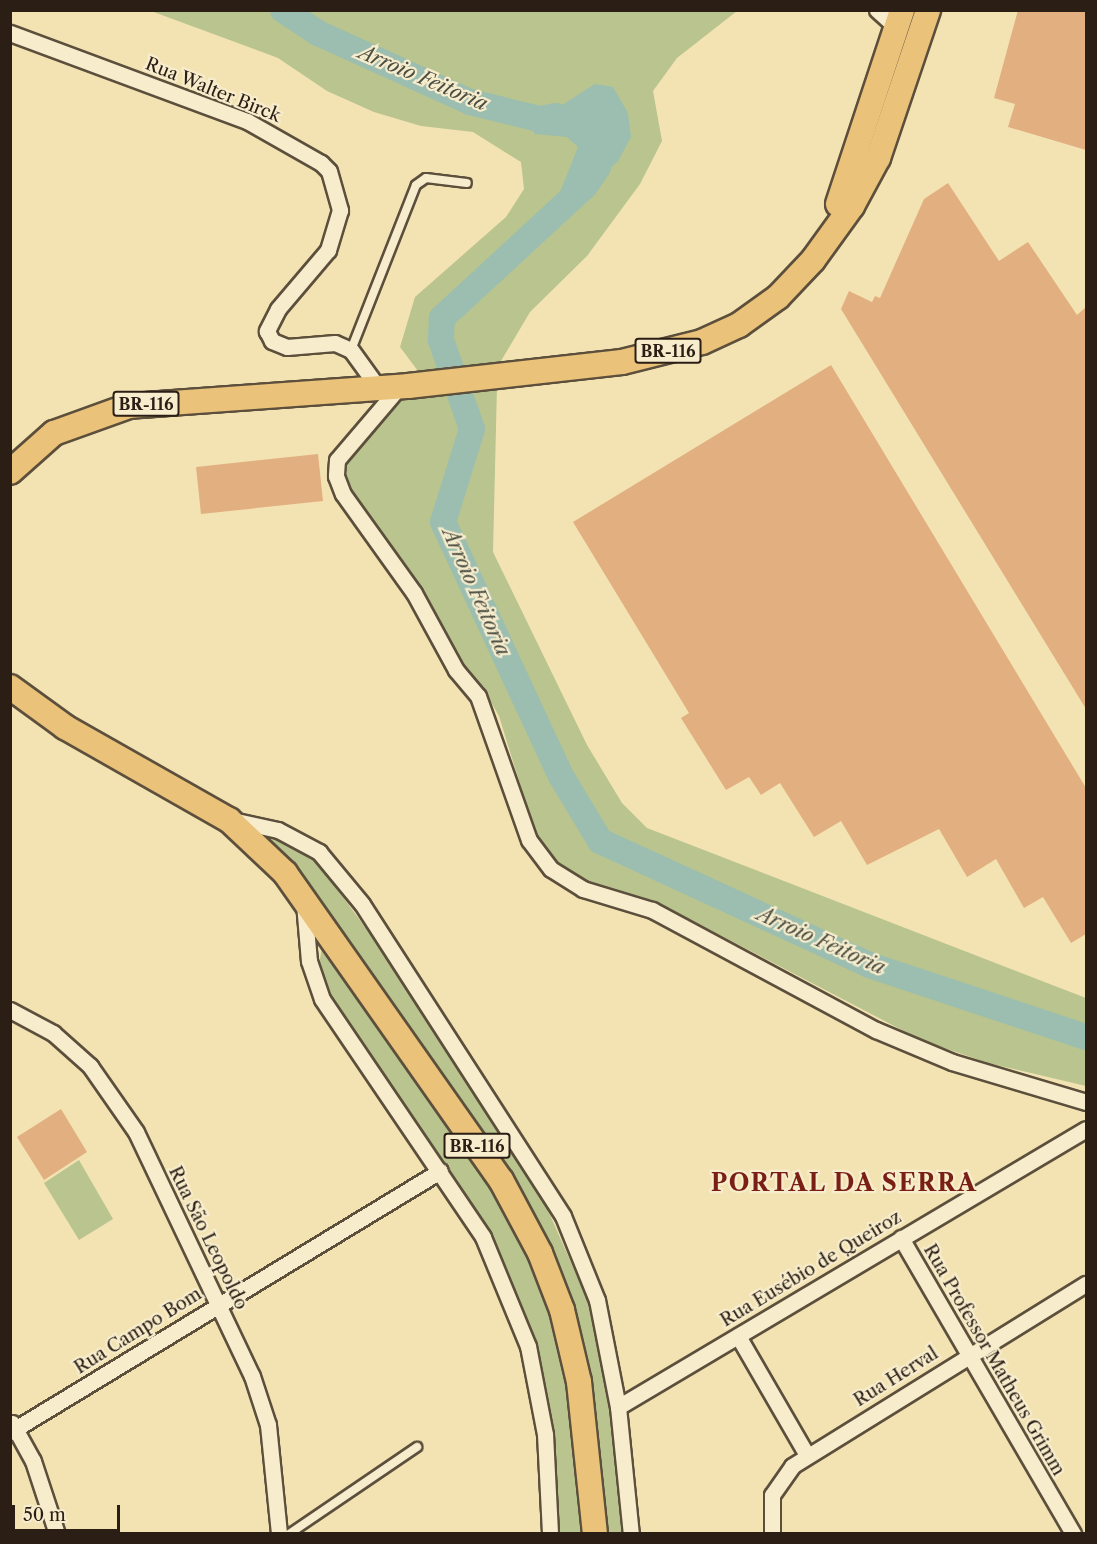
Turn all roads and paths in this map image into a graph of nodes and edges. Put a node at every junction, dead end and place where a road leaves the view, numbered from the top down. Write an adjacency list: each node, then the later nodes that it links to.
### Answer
1 (877, 10): 3 (street)
2 (928, 10): 6 (main road, BR-116)
3 (899, 19): 6 (main road, BR-116)
4 (10, 33): 7 (street, Rua Walter Birck)
5 (467, 183): 7 (lane)
6 (813, 260): 8 (main road, BR-116)
7 (351, 350): 8 (street)
8 (395, 386): 9 (main road, BR-116); 14 (street)
9 (10, 472)
10 (10, 687): 11 (main road, BR-116)
11 (229, 820): 12 (main road, BR-116); 22 (street)
12 (304, 900): 16 (street); 30 (main road, BR-116)
13 (10, 1010): 19 (street, Rua São Leopoldo)
14 (1086, 1102)
15 (1086, 1129): 17 (street, Rua Eusébio de Queiroz)
16 (440, 1171): 19 (street, Rua Campo Bom); 29 (street)
17 (901, 1238): 20 (street, Rua Eusébio de Queiroz); 21 (street, Rua Professor Matheus Grimm)
18 (1086, 1284): 21 (street, Rua Herval)
19 (219, 1305): 23 (street, Rua Campo Bom); 27 (street, Rua São Leopoldo)
20 (738, 1336): 22 (street, Rua Eusébio de Queiroz); 25 (street)
21 (966, 1356): 25 (street, Rua Herval); 33 (street, Rua Professor Matheus Grimm)
22 (618, 1407): 31 (street)
23 (12, 1428): 26 (street)
24 (417, 1447): 28 (lane)
25 (807, 1455): 32 (street, Rua Herval)
26 (57, 1533)
27 (279, 1533)
28 (289, 1533)
29 (550, 1533)
30 (595, 1533)
31 (631, 1533)
32 (772, 1533)
33 (1073, 1533)

